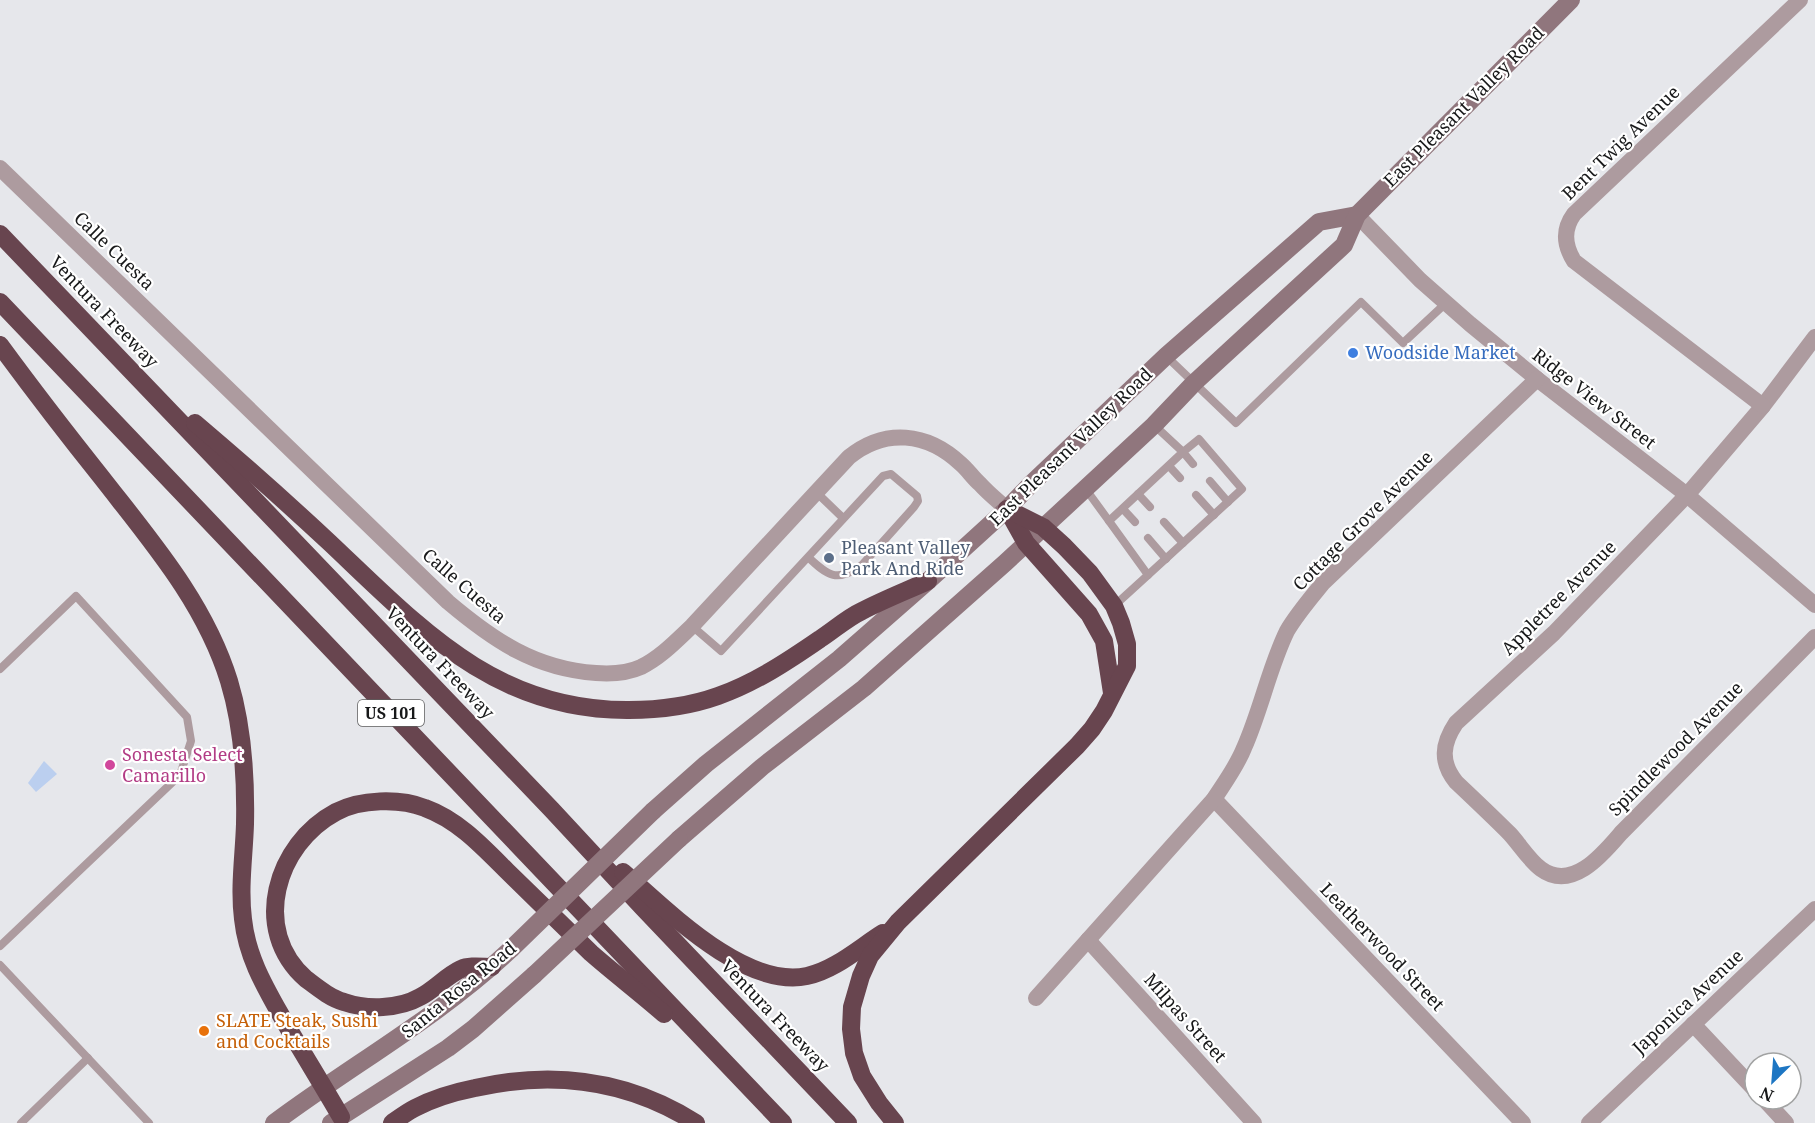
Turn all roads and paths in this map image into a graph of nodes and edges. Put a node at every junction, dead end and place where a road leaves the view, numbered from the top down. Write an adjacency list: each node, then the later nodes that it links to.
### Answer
1 (1571, 0): 4 (main road, East Pleasant Valley Road)
2 (1800, 0): 14 (street, Bent Twig Avenue)
3 (0, 168): 45 (street, Calle Cuesta)
4 (1357, 215): 7 (street, Ridge View Street); 10 (main road, East Pleasant Valley Road); 13 (main road, East Pleasant Valley Road)
5 (0, 234): 11 (highway, Ventura Freeway / US 101)
6 (0, 302): 63 (highway, US 101)
7 (1446, 303): 12 (street, Ridge View Street); 13 (lane)
8 (1815, 337): 14 (street, Appletree Avenue)
9 (0, 345): 65 (highway)
10 (1166, 356): 13 (lane); 28 (main road, East Pleasant Valley Road)
11 (117, 357): 42 (highway); 50 (highway, Ventura Freeway / US 101)
12 (1537, 379): 25 (street, Ridge View Street); 49 (street, Cottage Grove Avenue)
13 (1194, 383): 15 (main road, East Pleasant Valley Road)
14 (1763, 406): 25 (street, Appletree Avenue)
15 (1154, 425): 16 (lane); 21 (main road, East Pleasant Valley Road)
16 (1183, 452): 17 (lane); 18 (lane); 26 (lane)
17 (1194, 464)
18 (1169, 466): 19 (lane); 23 (lane)
19 (1180, 478)
20 (1210, 481): 26 (lane)
21 (1085, 488): 32 (lane); 35 (main road, East Pleasant Valley Road)
22 (816, 492): 28 (street, Calle Cuesta); 31 (lane); 45 (street, Calle Cuesta)
23 (1138, 494): 27 (lane); 29 (lane)
24 (1196, 495): 30 (lane)
25 (1687, 495): 43 (street, Ridge View Street); 53 (street, Appletree Avenue)
26 (1228, 502): 30 (lane)
27 (1150, 507)
28 (1007, 509): 35 (highway); 37 (highway); 42 (main road, East Pleasant Valley Road)
29 (1123, 509): 32 (lane); 33 (lane)
30 (1214, 515): 38 (lane)
31 (843, 518): 39 (lane); 39 (lane)
32 (1109, 521): 41 (lane)
33 (1135, 522)
34 (1164, 522): 38 (lane)
35 (1043, 527): 37 (main road, East Pleasant Valley Road); 44 (highway)
36 (1148, 538): 40 (lane)
37 (1026, 543): 48 (highway); 52 (main road, East Pleasant Valley Road)
38 (1184, 543): 40 (lane)
39 (808, 556): 45 (lane)
40 (1166, 559): 41 (lane)
41 (1148, 575): 44 (lane)
42 (928, 581): 51 (main road, East Pleasant Valley Road)
43 (1815, 605)
44 (1114, 606): 48 (highway)
45 (692, 626)
46 (1815, 637): 53 (street, Spindlewood Avenue)
47 (0, 669): 57 (lane)
48 (1112, 693): 55 (highway)
49 (1214, 798): 56 (street, Cottage Grove Avenue); 77 (street, Leatherwood Street)
50 (552, 810): 55 (highway); 74 (highway, Ventura Freeway / US 101)
51 (653, 811): 59 (main road, Santa Rosa Road, bridge)
52 (679, 839): 67 (main road, Santa Rosa Road, bridge)
53 (1558, 876)
54 (1815, 909): 61 (street, Japonica Avenue)
55 (898, 922): 75 (highway)
56 (1088, 940): 60 (street, Cottage Grove Avenue); 76 (street, Milpas Street)
57 (0, 946)
58 (0, 965): 62 (lane)
59 (492, 967): 63 (highway); 65 (main road, Santa Rosa Road)
60 (1036, 998)
61 (1693, 1024): 64 (street); 78 (street, Japonica Avenue)
62 (88, 1058): 68 (lane); 69 (lane)
63 (733, 1071): 73 (highway, US 101)
64 (1743, 1077)
65 (324, 1088): 67 (highway); 70 (main road, Santa Rosa Road)
66 (1775, 1111): 79 (street)
67 (336, 1120)
68 (21, 1123)
69 (149, 1123)
70 (274, 1123)
71 (392, 1123): 72 (highway)
72 (696, 1123)
73 (783, 1123)
74 (848, 1123)
75 (895, 1123)
76 (1254, 1123)
77 (1523, 1123)
78 (1589, 1123)
79 (1786, 1123)

